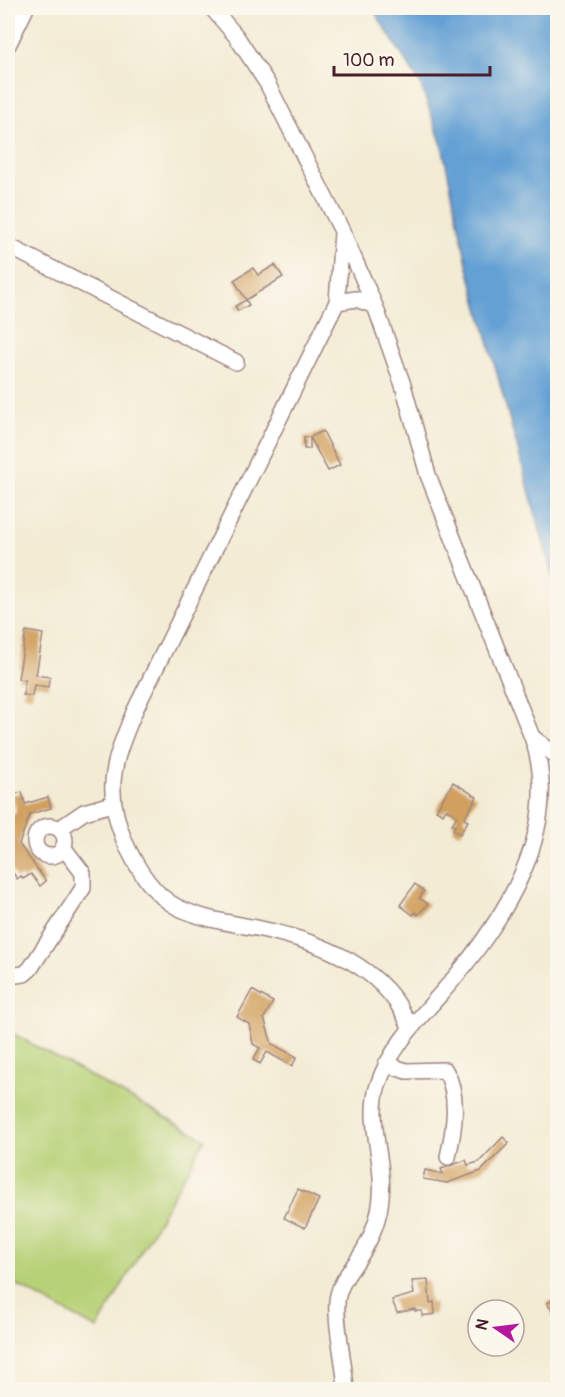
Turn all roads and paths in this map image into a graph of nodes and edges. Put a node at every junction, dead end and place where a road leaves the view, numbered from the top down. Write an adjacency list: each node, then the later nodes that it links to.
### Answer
1 (26, 8): 3 (street)
2 (212, 8): 4 (street)
3 (8, 45)
4 (342, 231): 6 (street); 7 (street)
5 (8, 246): 8 (street)
6 (337, 302): 7 (street); 11 (street)
7 (375, 306): 9 (street)
8 (236, 362)
9 (532, 737): 10 (street); 15 (street)
10 (558, 757)
11 (112, 804): 12 (street); 15 (street)
12 (59, 829): 13 (street); 13 (street)
13 (63, 847): 14 (street)
14 (8, 976)
15 (410, 1027): 16 (street)
16 (387, 1064): 17 (street); 18 (street)
17 (448, 1157)
18 (346, 1389)

